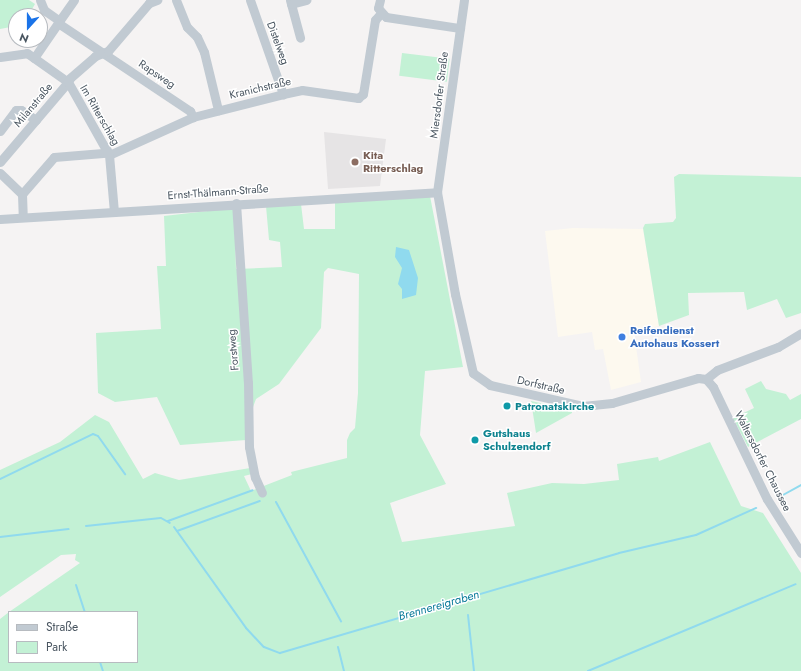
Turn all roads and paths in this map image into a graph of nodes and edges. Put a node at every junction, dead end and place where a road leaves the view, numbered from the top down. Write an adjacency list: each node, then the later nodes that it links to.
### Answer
1 (40, 0): 11 (street, Rapsweg)
2 (74, 0): 11 (street)
3 (157, 0): 14 (street, Im Ritterschlag)
4 (176, 0): 19 (street)
5 (250, 0): 18 (street, Distelweg)
6 (306, 0): 9 (street)
7 (380, 0): 10 (street)
8 (464, 0): 12 (street, Miersdorfer Straße)
9 (290, 2): 13 (street)
10 (381, 13): 12 (street); 18 (street, Kranichstraße)
11 (59, 22): 14 (street, Rapsweg); 16 (street)
12 (460, 28): 26 (street, Miersdorfer Straße)
13 (300, 38)
14 (104, 53): 17 (street, Im Ritterschlag); 20 (street, Rapsweg)
15 (0, 57): 16 (street)
16 (34, 58): 17 (street)
17 (68, 82): 21 (street, Milanstraße); 23 (street, Im Ritterschlag)
18 (283, 94): 19 (street, Kranichstraße)
19 (218, 110): 20 (street, Kranichstraße)
20 (193, 117): 23 (street, Kranichstraße)
21 (36, 120): 22 (street); 24 (street, Milanstraße)
22 (0, 131)
23 (108, 152): 27 (street, Kranichstraße); 29 (street, Im Ritterschlag)
24 (0, 162)
25 (0, 173): 27 (street)
26 (437, 192): 28 (street, Ernst-Thälmann-Straße); 33 (street, Dorfstraße)
27 (22, 194): 30 (street)
28 (236, 203): 29 (street, Ernst-Thälmann-Straße); 34 (street, Forstweg)
29 (114, 212): 30 (street, Ernst-Thälmann-Straße)
30 (23, 217): 31 (street, Ernst-Thälmann-Straße)
31 (0, 219)
32 (801, 333): 33 (street, Dorfstraße)
33 (706, 379): 35 (street, Waltersdorfer Chaussee)
34 (262, 493)
35 (801, 553)

